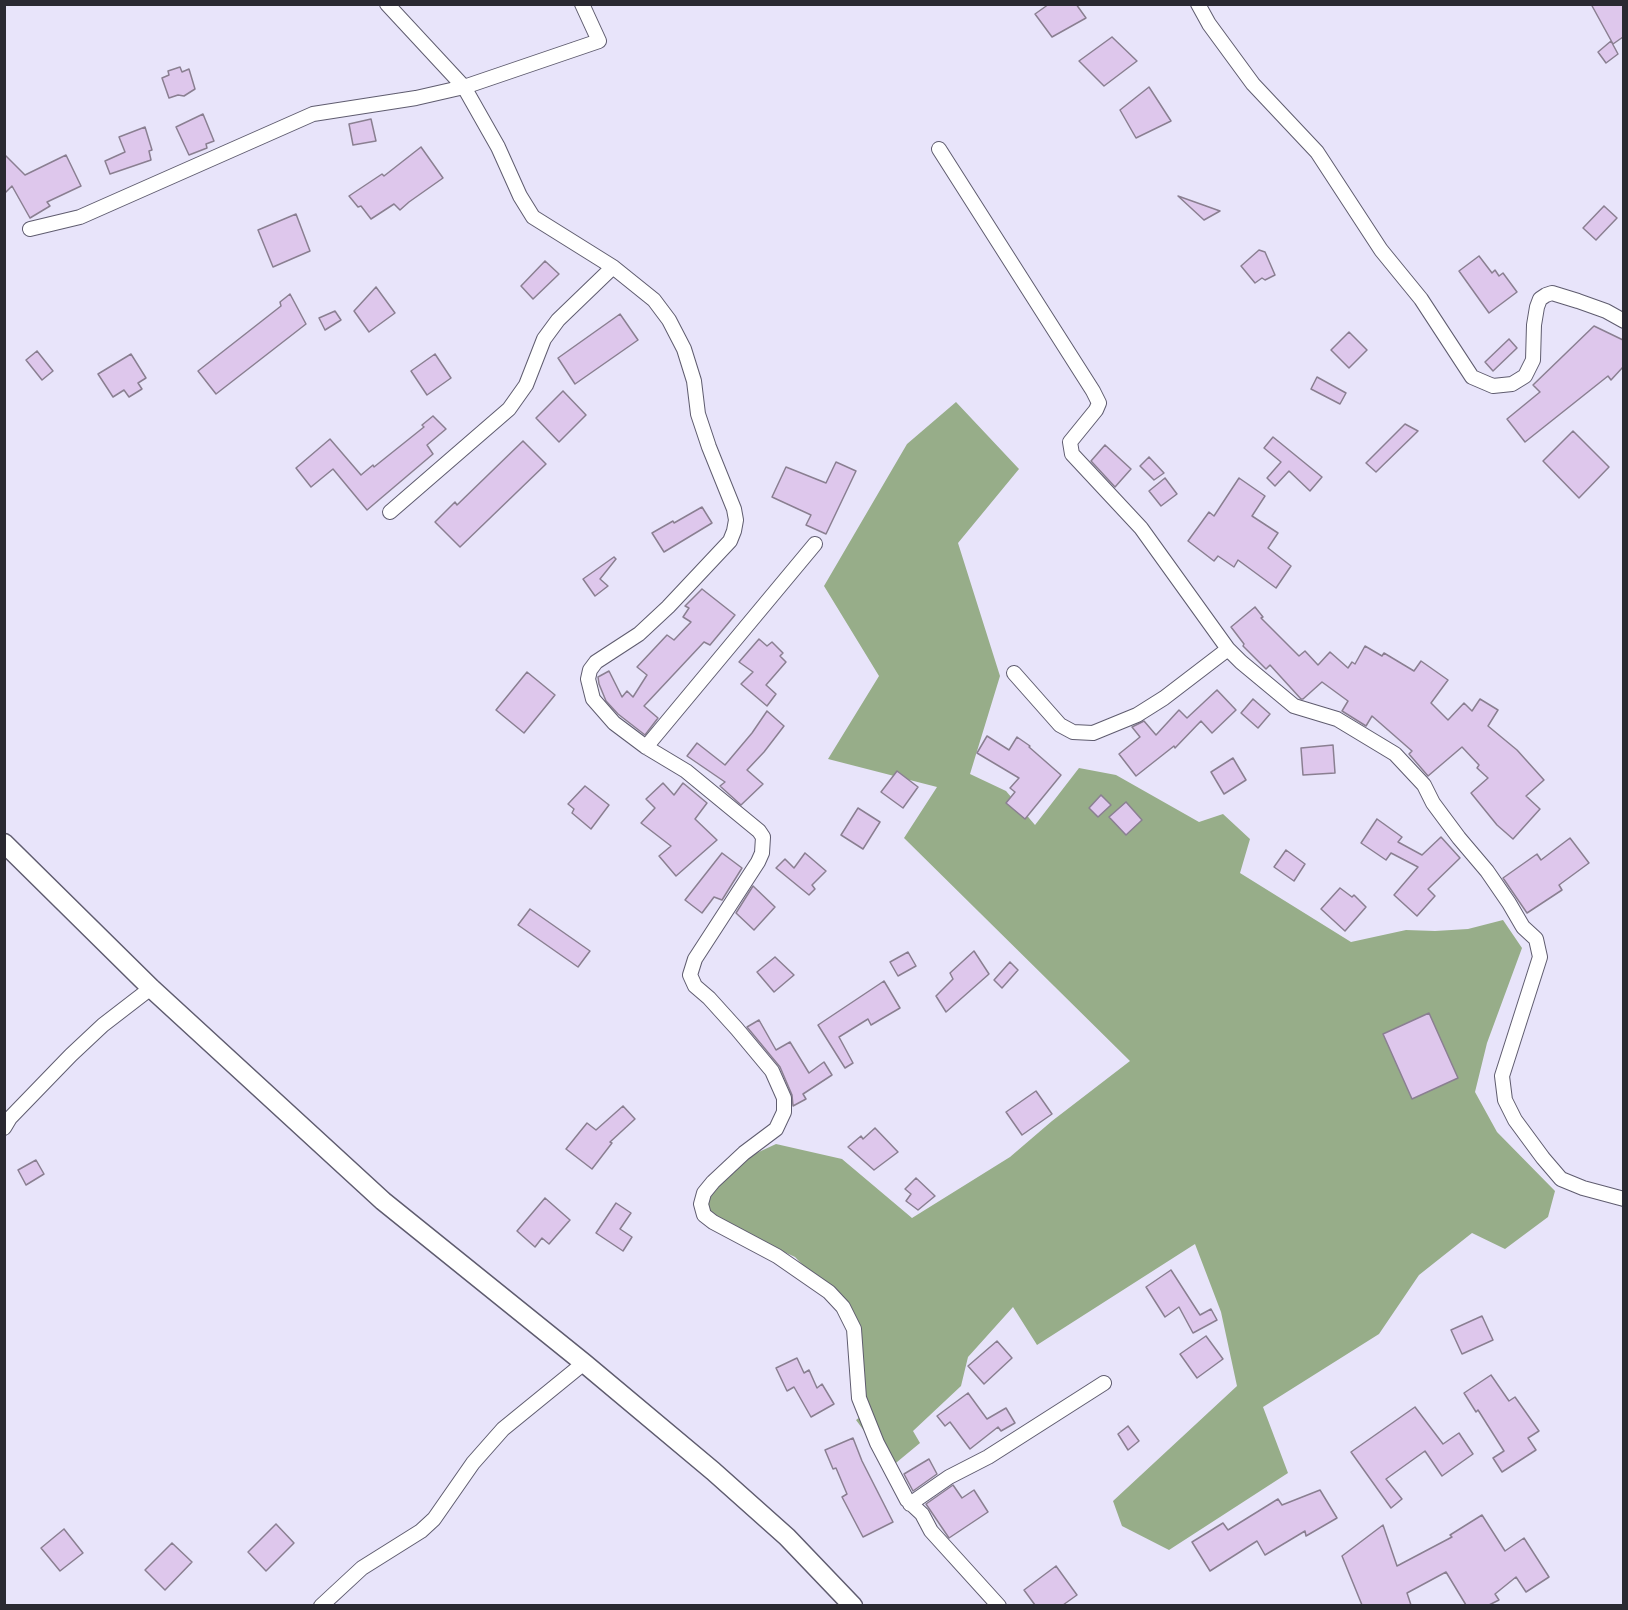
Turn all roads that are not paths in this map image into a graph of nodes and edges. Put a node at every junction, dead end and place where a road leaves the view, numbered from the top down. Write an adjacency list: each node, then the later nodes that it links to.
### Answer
1 (387, 4): 4 (street)
2 (582, 4): 4 (street)
3 (1198, 4): 8 (street)
4 (464, 87): 6 (street); 7 (street)
5 (939, 149): 11 (street)
6 (30, 229)
7 (613, 267): 9 (street); 13 (street)
8 (1623, 321)
9 (390, 512)
10 (815, 544): 13 (street)
11 (1228, 649): 12 (street); 17 (street)
12 (1014, 673)
13 (646, 747): 20 (street)
14 (4, 843): 15 (street)
15 (151, 988): 16 (street); 18 (street)
16 (6, 1118)
17 (1623, 1199)
18 (584, 1363): 21 (street); 22 (street)
19 (1104, 1383): 20 (street)
20 (910, 1504): 23 (street)
21 (321, 1605)
22 (853, 1605)
23 (999, 1605)

